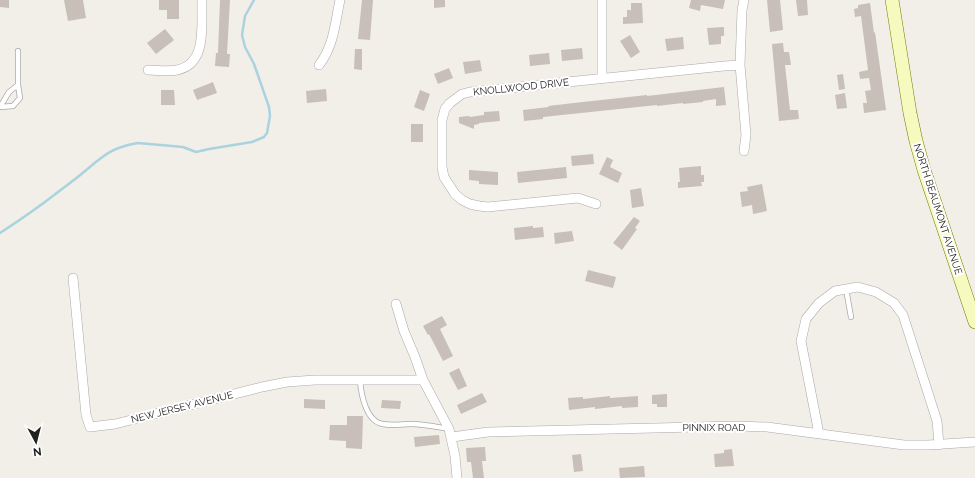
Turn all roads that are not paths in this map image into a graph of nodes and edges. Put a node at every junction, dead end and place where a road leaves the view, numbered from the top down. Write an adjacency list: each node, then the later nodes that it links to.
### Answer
1 (202, 0): 9 (street)
2 (340, 0): 7 (street)
3 (602, 0): 10 (street)
4 (744, 0): 8 (street)
5 (892, 0): 19 (street, NORTH BEAUMONT AVENUE)
6 (18, 51): 11 (lane)
7 (319, 65)
8 (740, 65): 10 (street, KNOLLWOOD DRIVE); 13 (street)
9 (148, 70)
10 (602, 78): 14 (street, KNOLLWOOD DRIVE)
11 (18, 86): 12 (lane); 12 (lane)
12 (0, 107)
13 (744, 151)
14 (596, 204)
15 (73, 278): 20 (street, NEW JERSEY AVENUE)
16 (846, 289): 18 (lane); 23 (street); 25 (street)
17 (396, 304): 21 (street)
18 (851, 317)
19 (975, 322)
20 (360, 380): 21 (street, NEW JERSEY AVENUE); 22 (lane)
21 (423, 380): 22 (street)
22 (450, 433): 23 (street, PINNIX ROAD); 26 (street)
23 (819, 434): 25 (street, PINNIX ROAD)
24 (975, 442): 25 (street, PINNIX ROAD)
25 (939, 445)
26 (456, 478)

